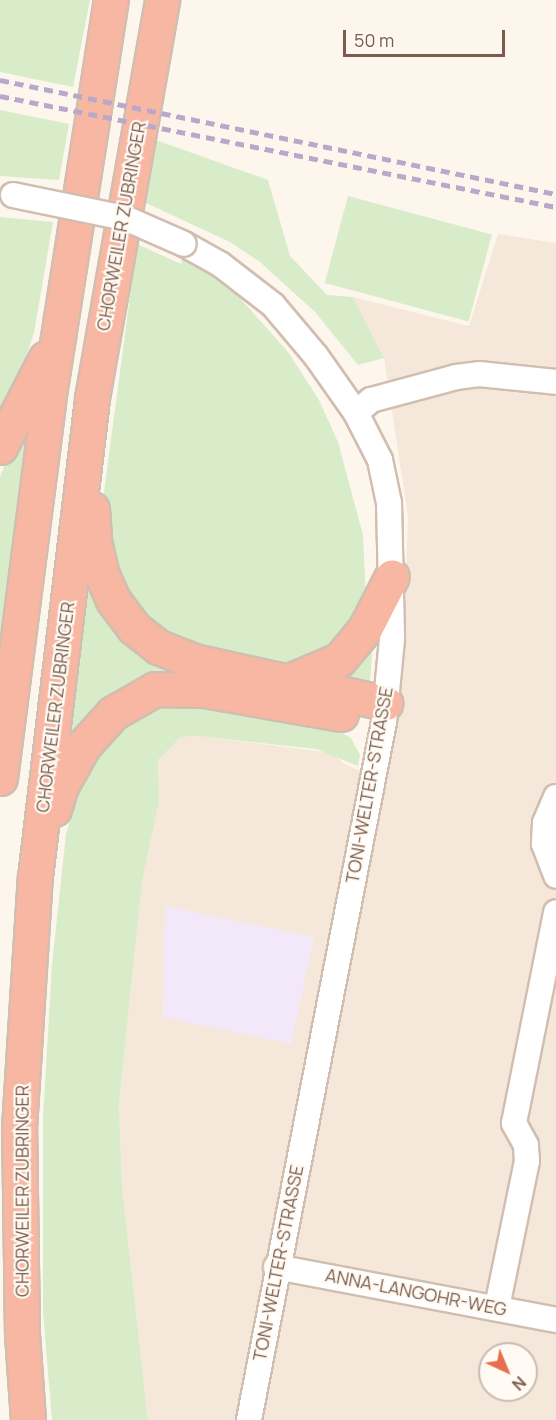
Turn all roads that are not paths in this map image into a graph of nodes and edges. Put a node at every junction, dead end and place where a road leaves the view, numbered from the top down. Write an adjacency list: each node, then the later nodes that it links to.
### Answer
1 (111, 0): 4 (highway)
2 (162, 0): 6 (highway, CHORWEILER ZUBRINGER)
3 (6, 196): 7 (street, TONI-WELTER-STRASSE, bridge)
4 (60, 333): 8 (highway); 12 (highway)
5 (556, 382): 7 (street)
6 (92, 398): 10 (highway); 16 (highway, CHORWEILER ZUBRINGER)
7 (356, 413): 9 (street, TONI-WELTER-STRASSE)
8 (0, 447)
9 (392, 576): 10 (highway); 11 (street, TONI-WELTER-STRASSE)
10 (289, 681): 11 (highway)
11 (384, 712): 16 (highway); 18 (street, TONI-WELTER-STRASSE)
12 (0, 778)
13 (556, 797): 14 (street)
14 (551, 824): 15 (street)
15 (556, 876)
16 (35, 877): 22 (highway, CHORWEILER ZUBRINGER)
17 (556, 912): 19 (street)
18 (276, 1267): 19 (street, ANNA-LANGOHR-WEG); 21 (street, TONI-WELTER-STRASSE)
19 (497, 1307): 20 (street, ANNA-LANGOHR-WEG)
20 (556, 1320)
21 (256, 1376): 23 (street, TONI-WELTER-STRASSE); 24 (street, TONI-WELTER-STRASSE)
22 (28, 1420)
23 (236, 1420)
24 (249, 1420)

